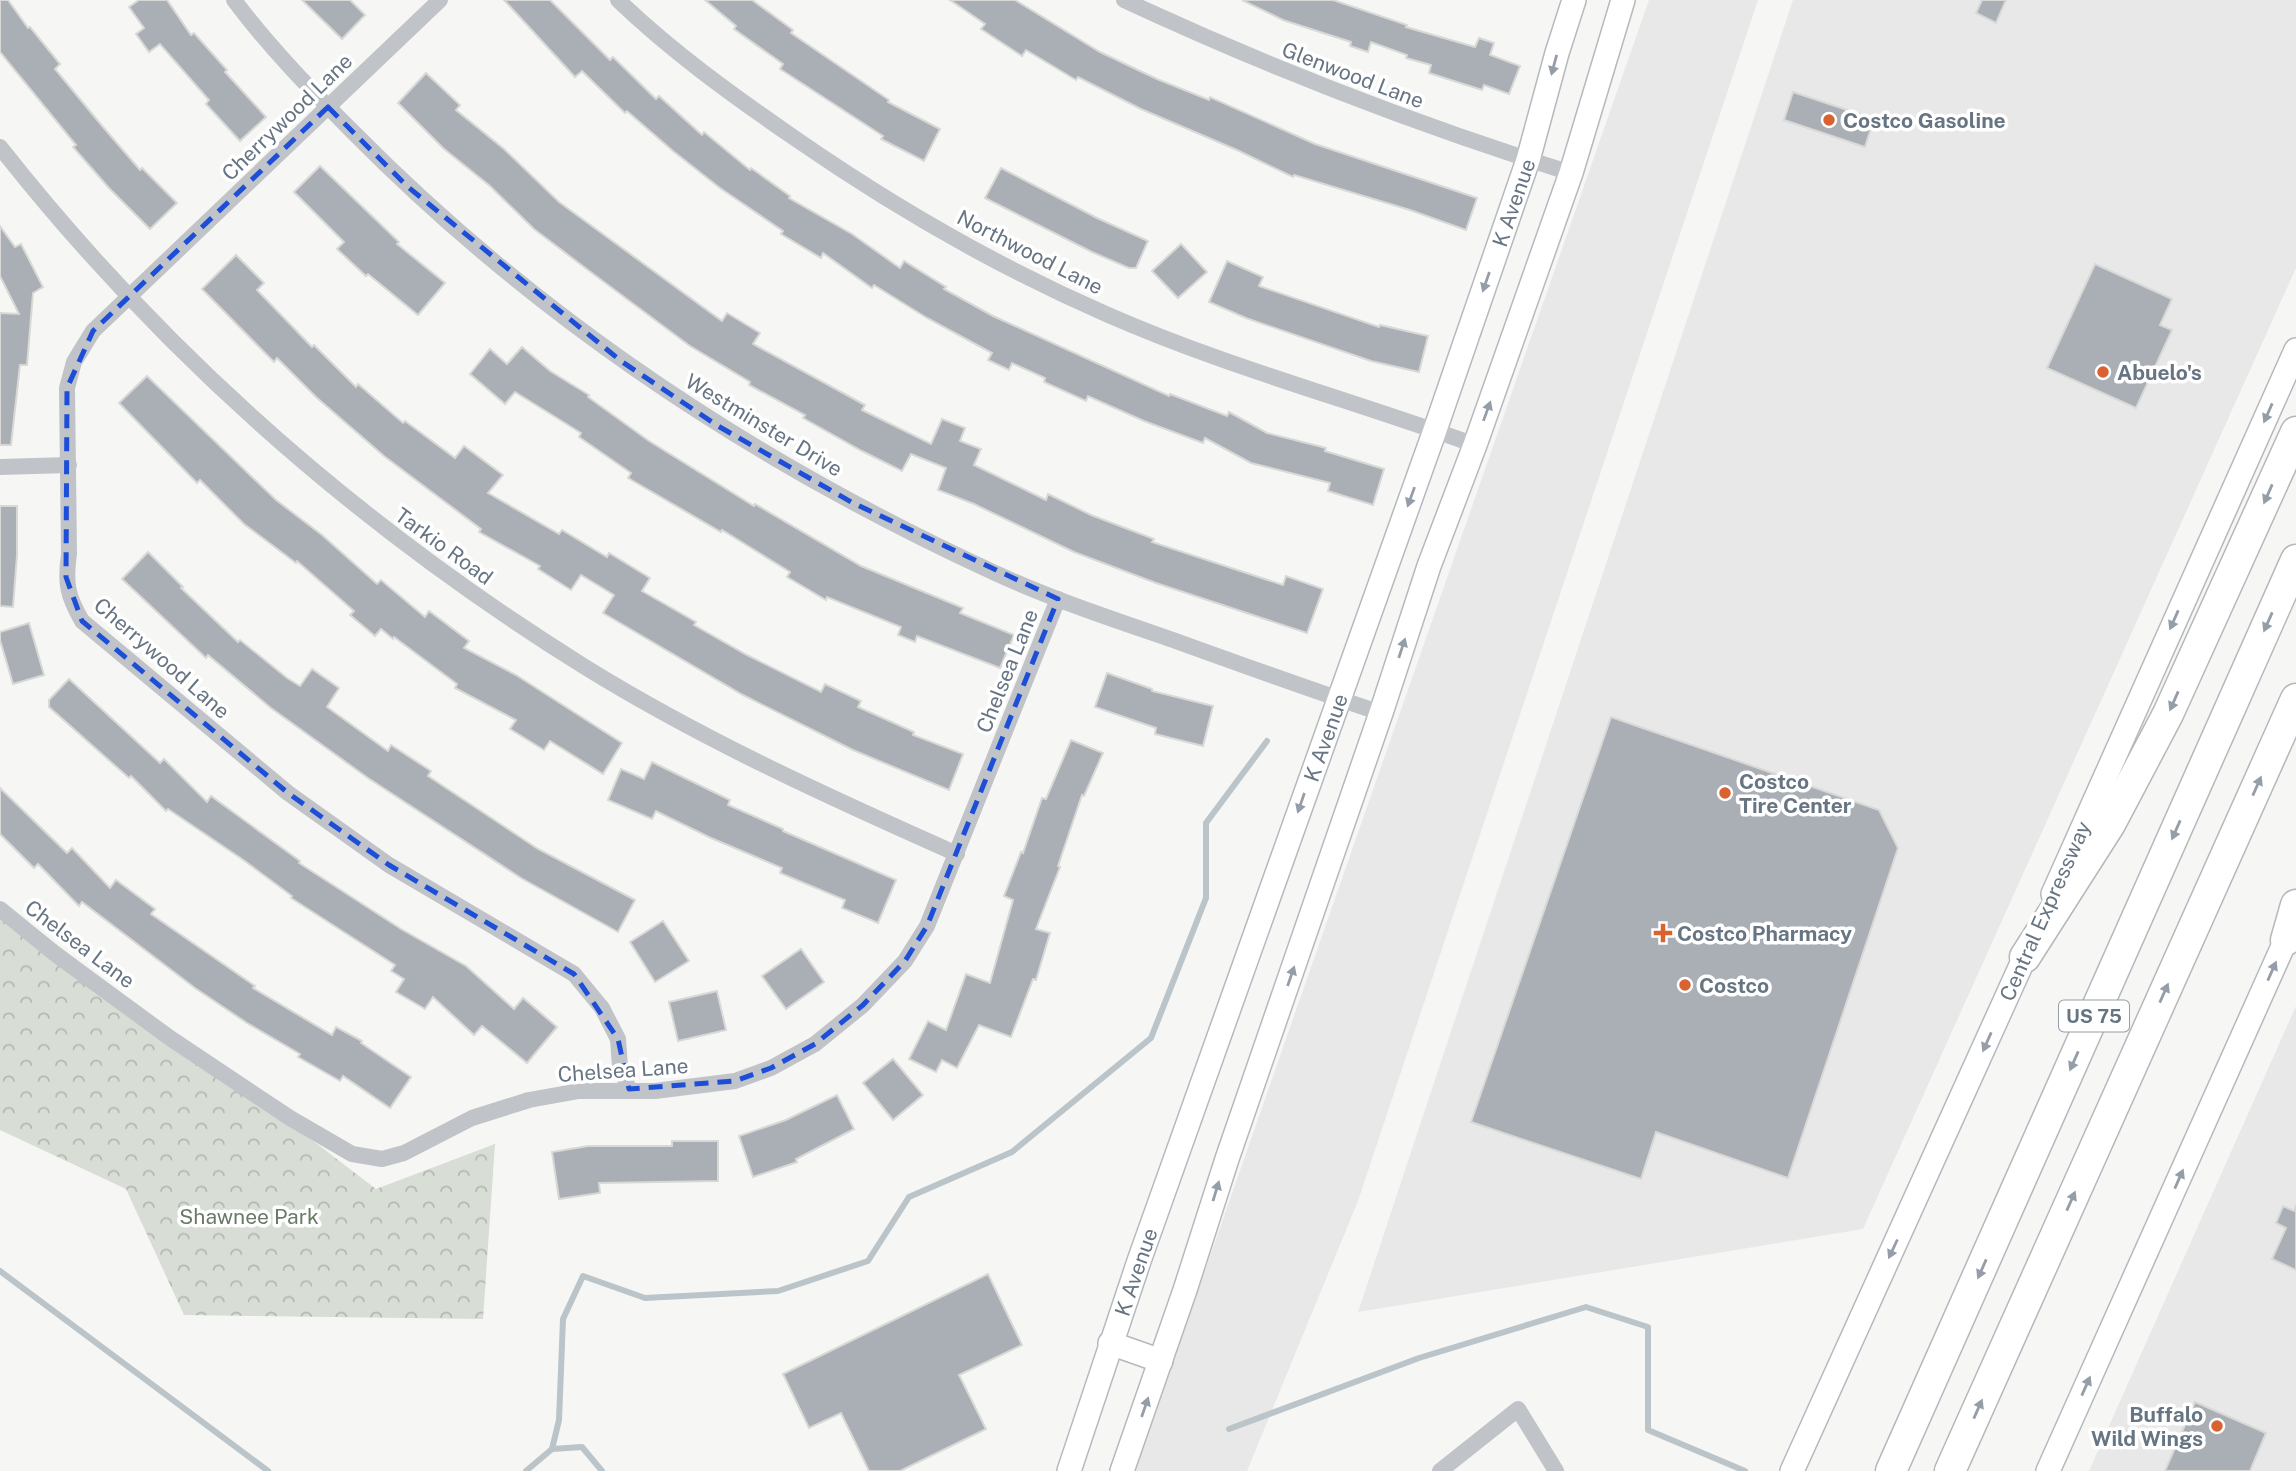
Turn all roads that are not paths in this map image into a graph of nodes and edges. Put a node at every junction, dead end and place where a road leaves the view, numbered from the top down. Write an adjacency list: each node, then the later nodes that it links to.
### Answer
1 (234, 0): 7 (street, Westminster Drive)
2 (440, 0): 7 (street, Cherrywood Lane)
3 (618, 0): 13 (street, Northwood Lane)
4 (1124, 0): 9 (street, Glenwood Lane)
5 (1574, 0): 9 (main road, K Avenue, one-way to 9)
6 (1623, 0): 10 (main road)
7 (328, 107): 11 (street, Cherrywood Lane); 19 (street, Westminster Drive)
8 (0, 147): 11 (street, Tarkio Road)
9 (1528, 160): 10 (street, Glenwood Lane); 13 (main road, K Avenue, one-way to 13)
10 (1571, 173): 15 (main road, one-way to 10)
11 (129, 297): 16 (street, Cherrywood Lane); 23 (street, Tarkio Road)
12 (2296, 350): 27 (main road, Central Expressway, one-way to 27)
13 (1434, 430): 15 (street, Northwood Lane); 20 (main road, K Avenue, one-way to 20)
14 (2296, 432): 27 (highway, one-way to 27)
15 (1475, 445): 22 (main road, one-way to 15)
16 (69, 465): 17 (street); 28 (street, Cherrywood Lane)
17 (0, 467)
18 (2296, 560): 36 (highway, US 75, one-way to 36)
19 (1058, 599): 20 (street, Westminster Drive); 23 (street, Chelsea Lane)
20 (1338, 699): 22 (street, Westminster Drive); 29 (main road, K Avenue, one-way to 29)
21 (2296, 699): 37 (highway, US 75, one-way to 21)
22 (1381, 713): 30 (main road, one-way to 22)
23 (957, 854): 28 (street, Chelsea Lane)
24 (2296, 905): 26 (highway)
25 (0, 909): 28 (street, Chelsea Lane)
26 (2291, 928): 38 (main road, one-way to 26)
27 (2025, 957): 35 (main road, Central Expressway, one-way to 35)
28 (629, 1089)
29 (1111, 1343): 30 (main road); 31 (main road, K Avenue)
30 (1161, 1361): 32 (main road, one-way to 30)
31 (1069, 1471)
32 (1122, 1471)
33 (1440, 1471): 34 (street)
34 (1556, 1471)
35 (1792, 1471)
36 (1891, 1471)
37 (1950, 1471)
38 (2048, 1471)

